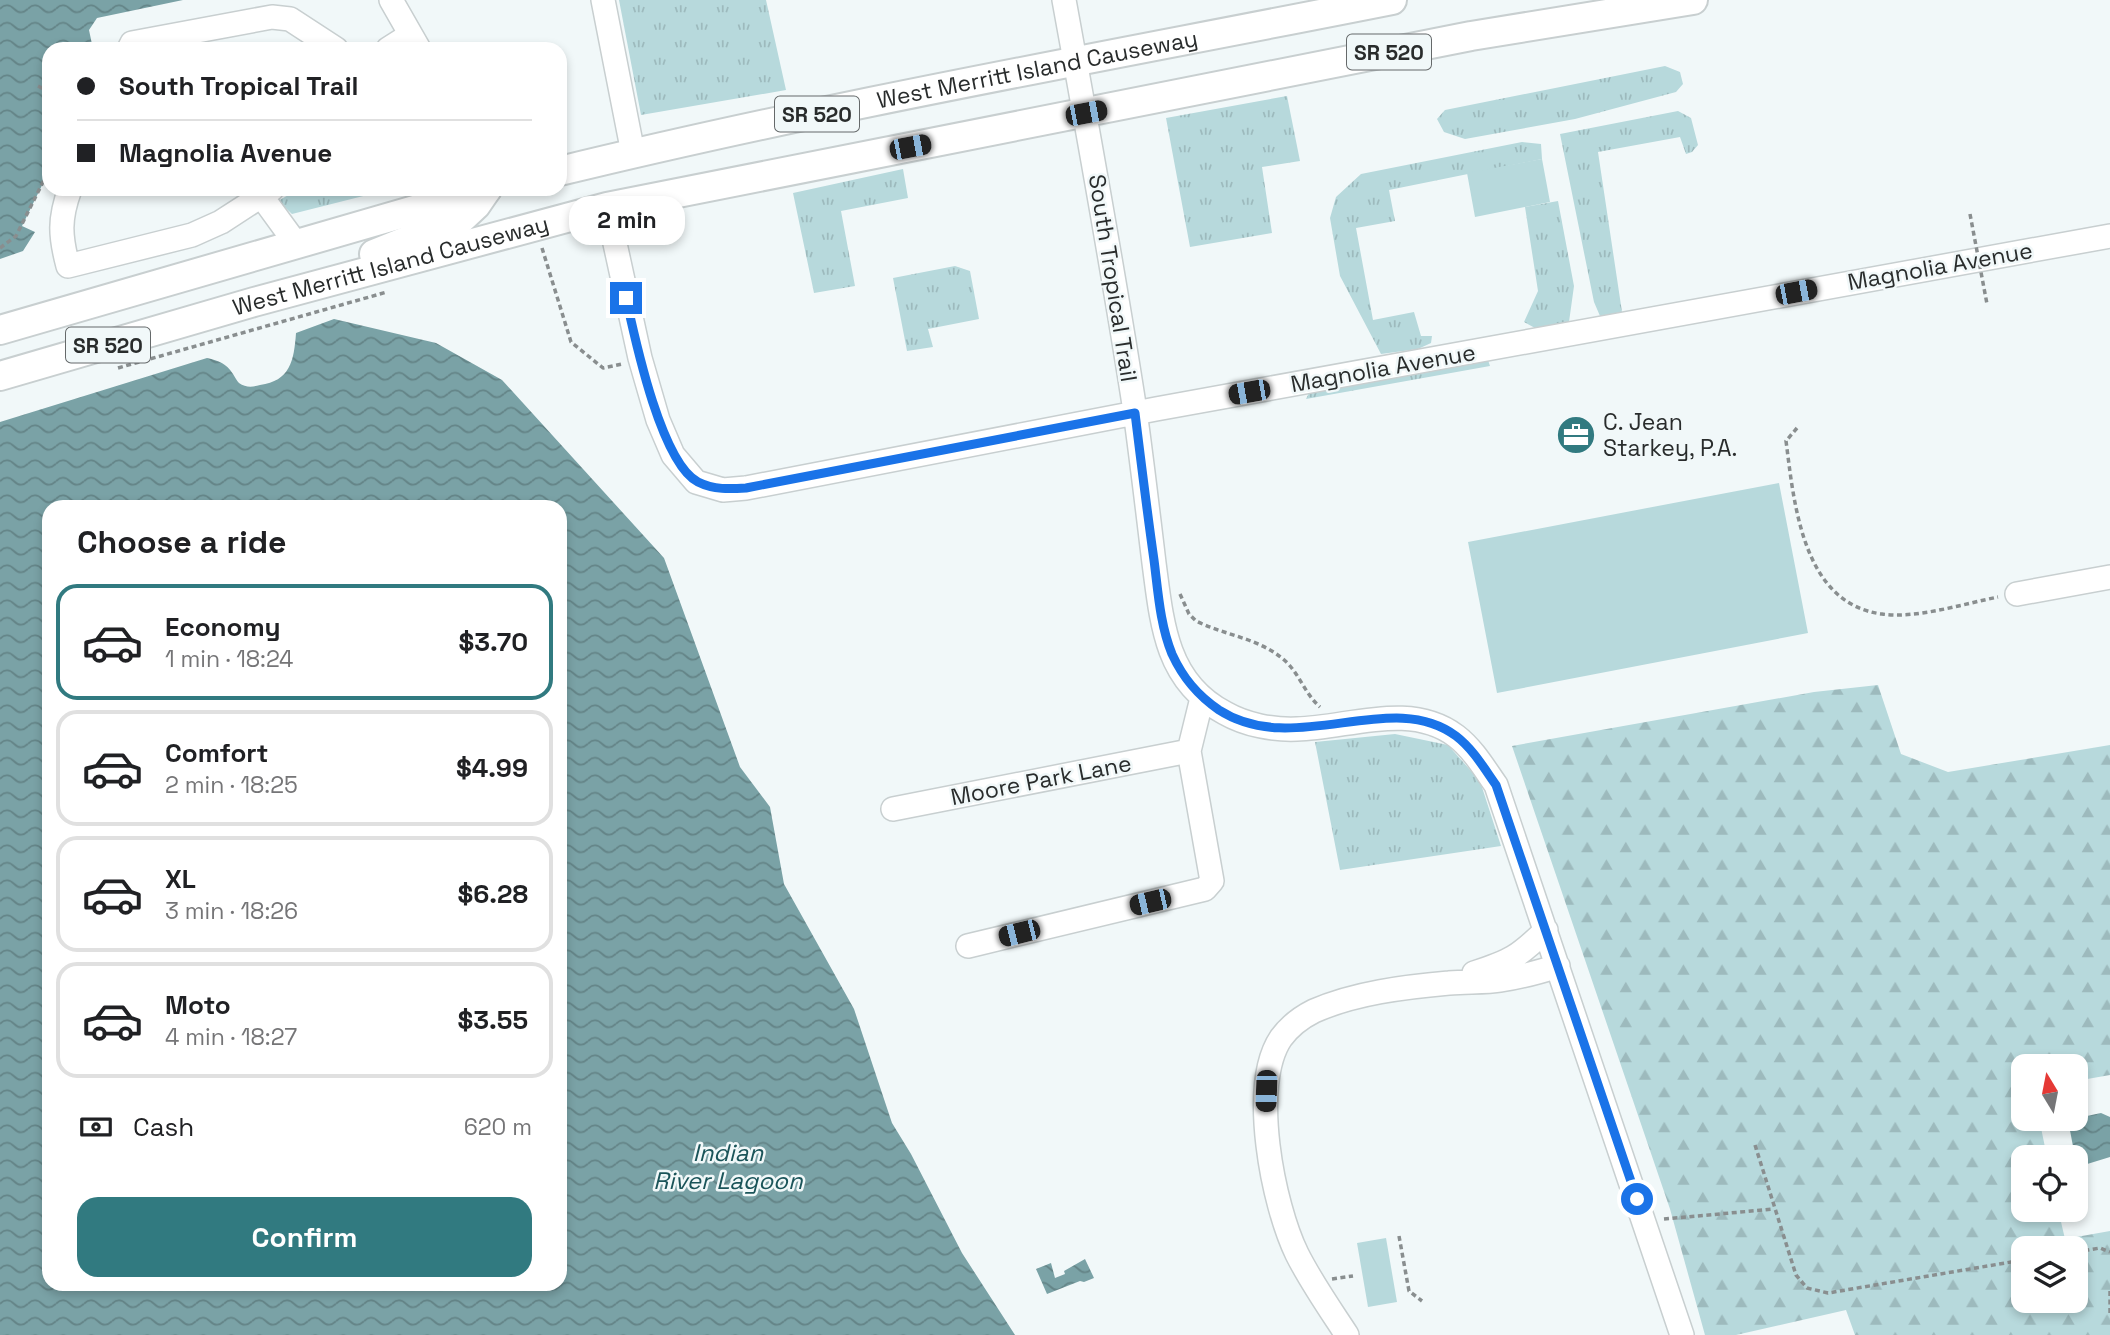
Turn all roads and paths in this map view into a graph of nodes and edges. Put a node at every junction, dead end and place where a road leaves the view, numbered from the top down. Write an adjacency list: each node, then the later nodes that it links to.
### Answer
1 (391, 0): 8 (street)
2 (603, 0): 13 (street)
3 (1064, 0): 9 (street, South Tropical Trail)
4 (1392, 0): 9 (main road, West Merritt Island Causeway / SR 520)
5 (1693, 0): 12 (main road, West Merritt Island Causeway / SR 520)
6 (150, 42): 7 (street)
7 (324, 42)
8 (415, 42)
9 (1074, 61): 12 (street, South Tropical Trail); 13 (main road, West Merritt Island Causeway / SR 520)
10 (38, 86): 11 (path)
11 (42, 88)
12 (1086, 113): 21 (main road, West Merritt Island Causeway / SR 520); 34 (street, South Tropical Trail)
13 (633, 153): 14 (main road, West Merritt Island Causeway / SR 520)
14 (567, 169)
15 (42, 184): 26 (path)
16 (67, 196): 17 (street)
17 (259, 196)
18 (267, 196): 24 (street)
19 (463, 196): 24 (main road, West Merritt Island Causeway / SR 520)
20 (482, 196): 28 (main road)
21 (607, 207): 28 (main road, West Merritt Island Causeway / SR 520); 31 (street, Magnolia Avenue)
22 (1969, 214): 29 (path, bridge)
23 (2110, 236): 34 (street, Magnolia Avenue)
24 (297, 244): 30 (main road, West Merritt Island Causeway / SR 520)
25 (554, 245): 31 (path)
26 (0, 248)
27 (397, 289): 32 (path)
28 (254, 302): 33 (main road, West Merritt Island Causeway / SR 520)
29 (1987, 304)
30 (0, 330)
31 (640, 358): 34 (street, Magnolia Avenue)
32 (106, 371)
33 (0, 376)
34 (1135, 413): 39 (street, South Tropical Trail)
35 (1797, 428): 38 (path)
36 (2110, 577): 38 (street)
37 (1180, 592): 40 (path)
38 (2017, 594)
39 (1202, 698): 41 (street); 43 (street, South Tropical Trail)
40 (1329, 710)
41 (1189, 751): 42 (street, Moore Park Lane); 44 (street)
42 (894, 809)
43 (1546, 930): 45 (street, South Tropical Trail); 46 (street)
44 (968, 946)
45 (1558, 966): 46 (street); 49 (street, South Tropical Trail)
46 (1452, 982): 57 (street)
47 (1755, 1145): 48 (path)
48 (1775, 1209): 49 (path); 53 (path)
49 (1644, 1221): 58 (street, South Tropical Trail)
50 (1399, 1236): 55 (path)
51 (2088, 1250): 52 (path)
52 (2110, 1252)
53 (2011, 1262)
54 (2110, 1291): 56 (path)
55 (1422, 1301)
56 (2110, 1314)
57 (1347, 1335)
58 (1682, 1335)

